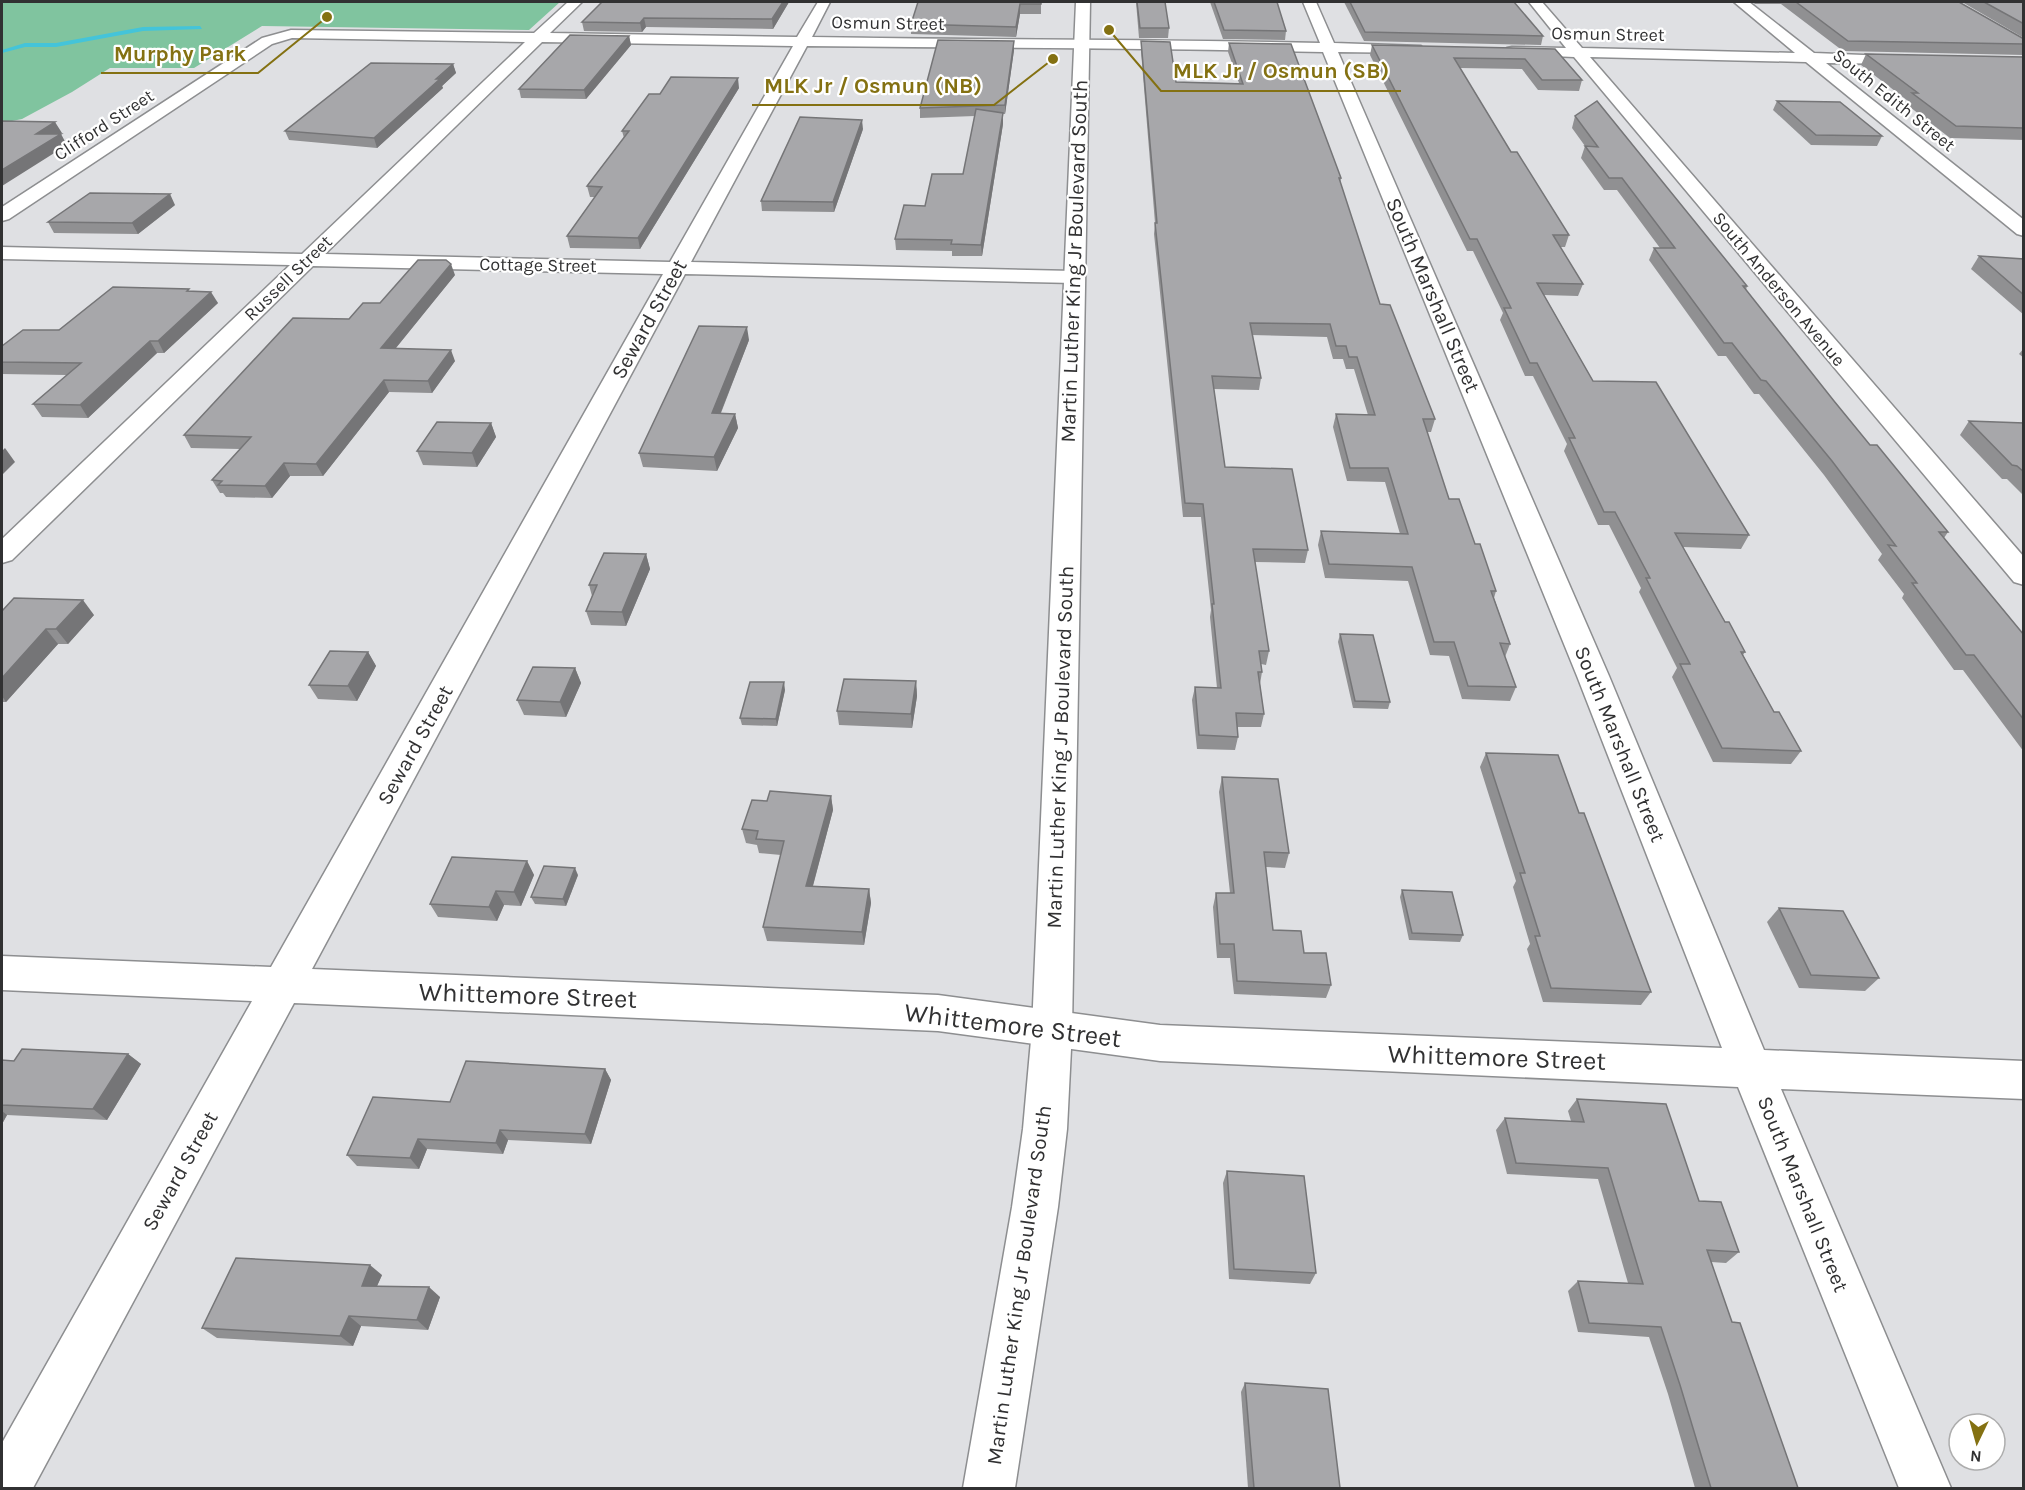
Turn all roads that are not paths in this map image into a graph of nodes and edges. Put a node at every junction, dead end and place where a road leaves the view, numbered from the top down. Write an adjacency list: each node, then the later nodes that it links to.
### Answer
1 (575, 2): 8 (street, Russell Street)
2 (824, 2): 9 (street, Seward Street)
3 (1083, 2): 10 (street, Martin Luther King Jr Boulevard South)
4 (1310, 2): 11 (street, South Marshall Street)
5 (1535, 2): 14 (street, South Anderson Avenue)
6 (1741, 2): 15 (street, South Edith Street)
7 (291, 34): 8 (street, Osmun Street); 17 (street, Clifford Street)
8 (539, 37): 9 (street, Osmun Street); 20 (street, Russell Street)
9 (802, 41): 10 (street, Osmun Street); 21 (street, Seward Street)
10 (1080, 44): 11 (street, Osmun Street); 22 (street, Martin Luther King Jr Boulevard South)
11 (1329, 47): 12 (street, Osmun Street); 28 (street, South Marshall Street)
12 (1434, 50)
13 (1492, 51): 14 (street, Osmun Street)
14 (1577, 53): 15 (street, Osmun Street); 24 (street, South Anderson Avenue)
15 (1810, 58): 16 (street, Osmun Street); 18 (street, South Edith Street)
16 (1921, 60)
17 (2, 215)
18 (2024, 230)
19 (2, 253): 20 (street, Cottage Street)
20 (307, 260): 21 (street, Cottage Street); 23 (street, Russell Street)
21 (677, 268): 22 (street, Cottage Street); 26 (street, Seward Street)
22 (1074, 277): 27 (street, Martin Luther King Jr Boulevard South)
23 (2, 554)
24 (2024, 576)
25 (2, 973): 26 (street, Whittemore Street)
26 (283, 984): 27 (street, Whittemore Street); 30 (street, Seward Street)
27 (1052, 1029): 28 (street, Whittemore Street); 31 (street, Martin Luther King Jr Boulevard South)
28 (1751, 1068): 29 (street, Whittemore Street); 32 (street, South Marshall Street)
29 (2024, 1080)
30 (5, 1488)
31 (989, 1488)
32 (1925, 1488)

